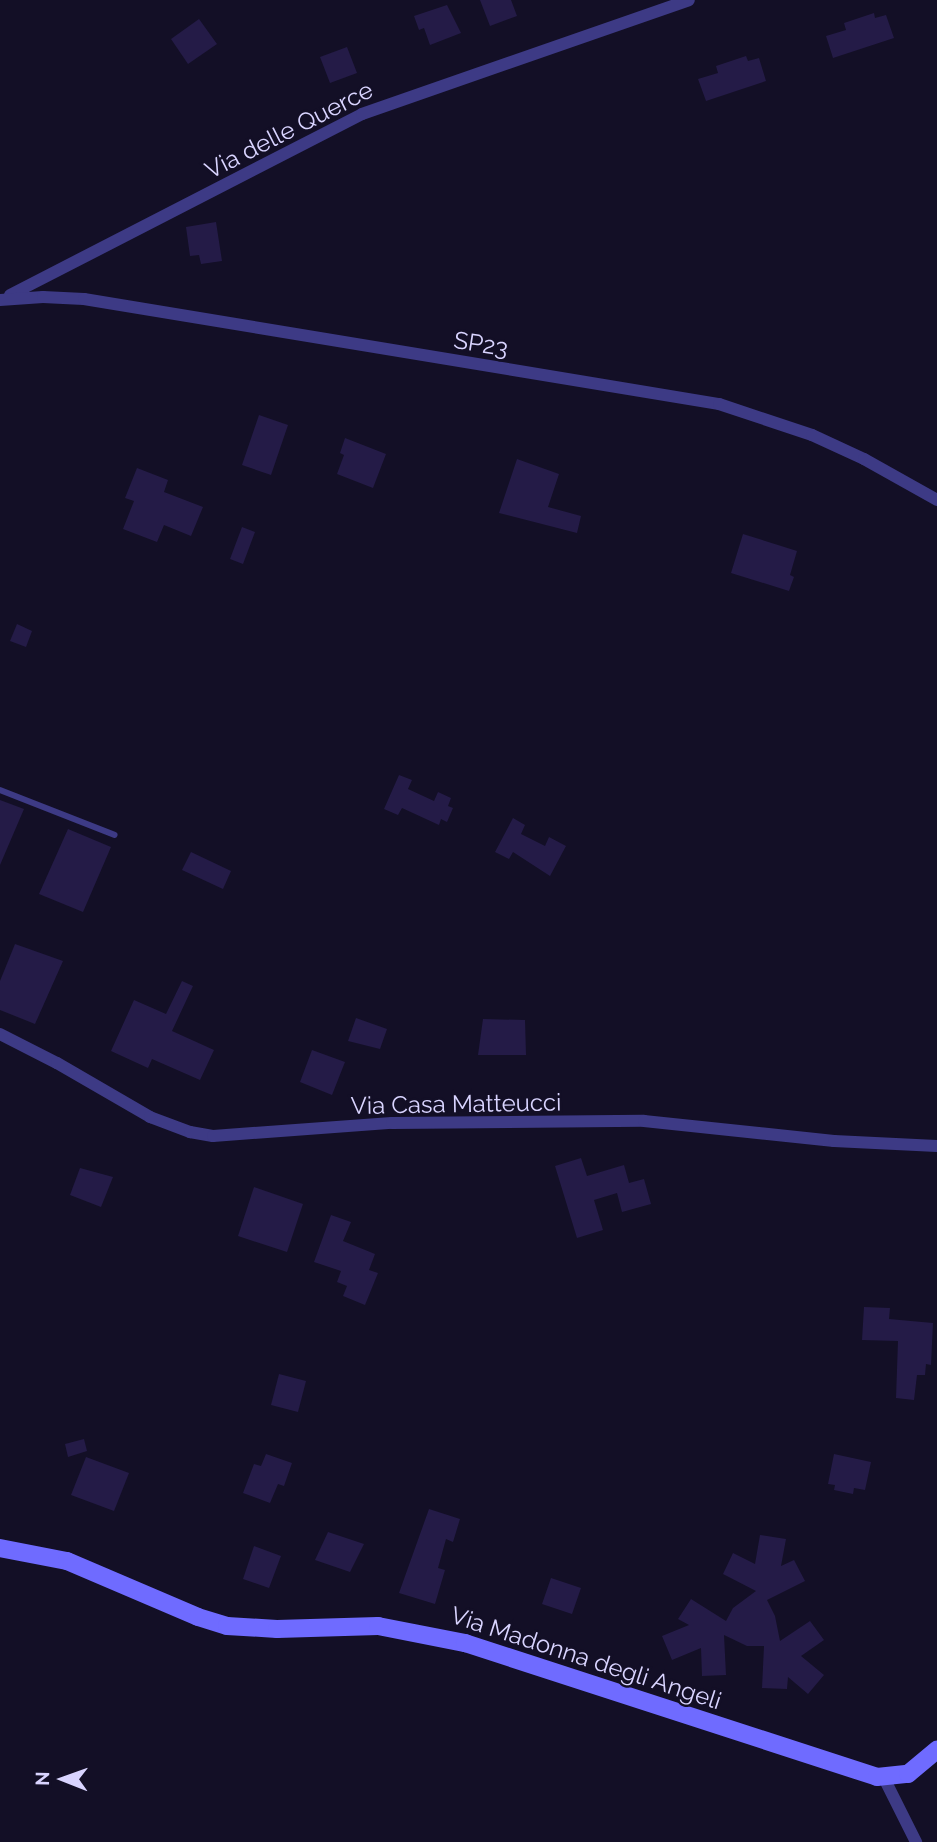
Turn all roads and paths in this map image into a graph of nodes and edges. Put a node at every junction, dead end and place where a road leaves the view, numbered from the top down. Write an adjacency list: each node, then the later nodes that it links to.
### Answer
1 (689, 0): 2 (street, Via delle Querce)
2 (0, 300): 3 (street, SP23 / SP23)
3 (937, 500)
4 (0, 790): 5 (lane)
5 (114, 835)
6 (0, 1034): 7 (street, Via Casa Matteucci)
7 (937, 1146)
8 (0, 1548): 10 (street, Via Madonna degli Angeli)
9 (937, 1750): 10 (street)
10 (884, 1778): 11 (street)
11 (916, 1842)

